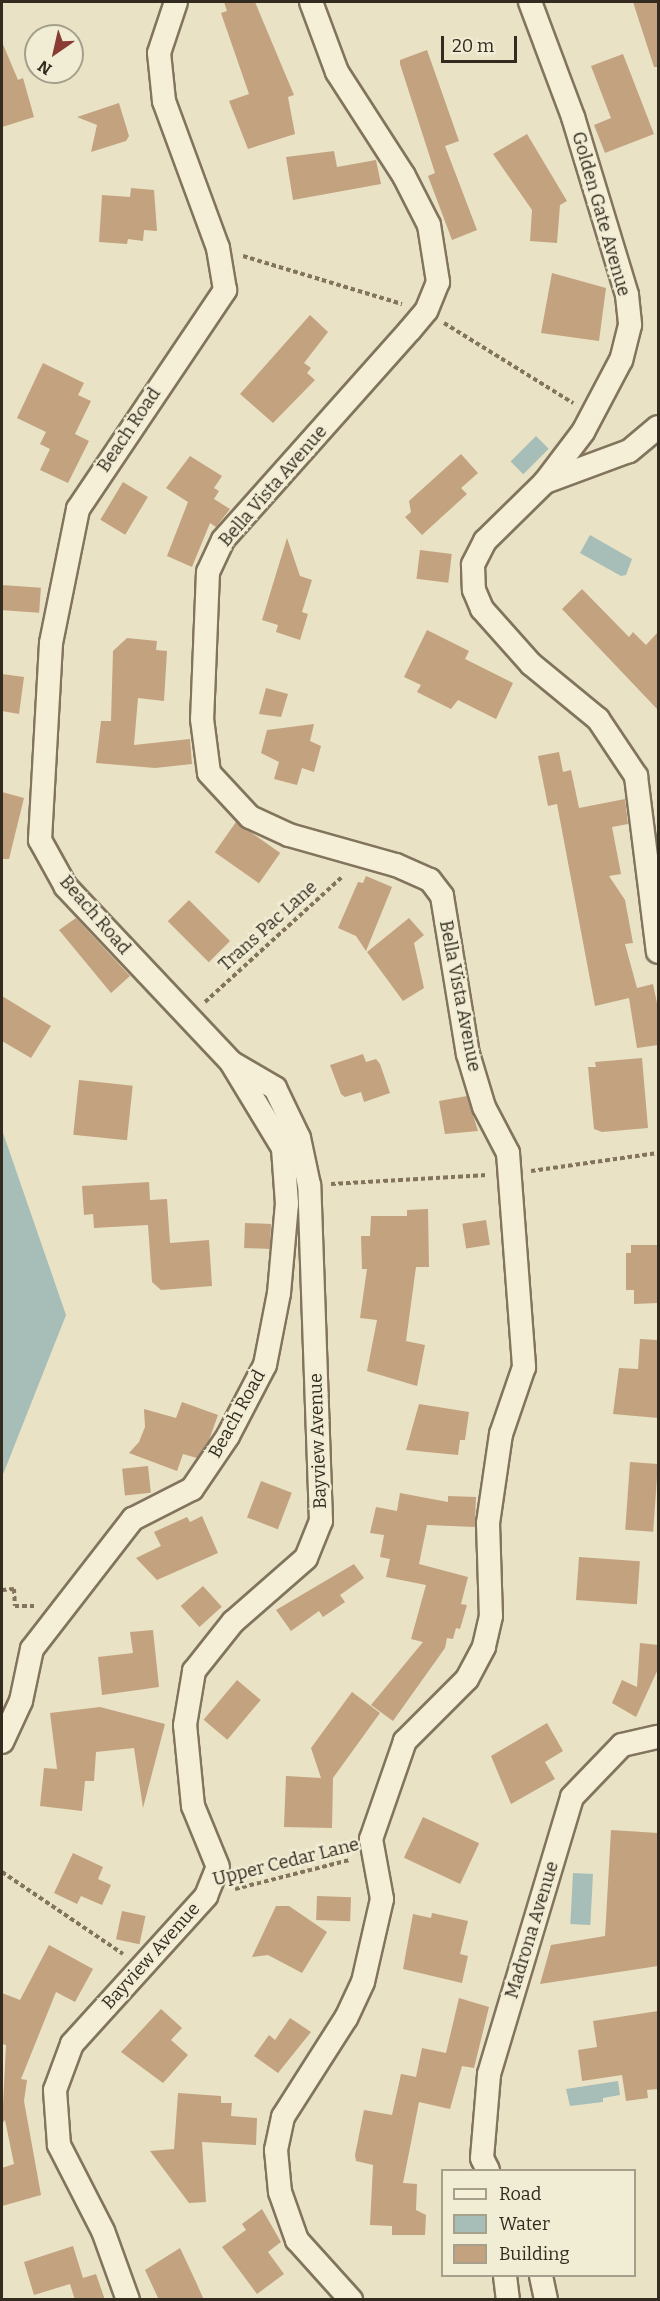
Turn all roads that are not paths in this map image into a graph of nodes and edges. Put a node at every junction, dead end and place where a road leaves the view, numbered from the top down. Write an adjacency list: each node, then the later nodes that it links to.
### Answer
1 (176, 2): 7 (street, Beach Road)
2 (311, 2): 14 (street, Bella Vista Avenue)
3 (530, 2): 5 (street, Golden Gate Avenue)
4 (658, 427): 5 (street, Golden Gate Avenue)
5 (545, 482): 6 (street, Golden Gate Avenue)
6 (658, 952)
7 (231, 1062): 9 (street, Beach Road); 13 (street, Bayview Avenue)
8 (658, 1737): 10 (street, Madrona Avenue)
9 (2, 1742)
10 (488, 2169)
11 (505, 2277): 15 (street)
12 (541, 2277): 16 (street)
13 (128, 2300)
14 (351, 2300)
15 (508, 2300)
16 (546, 2300)

